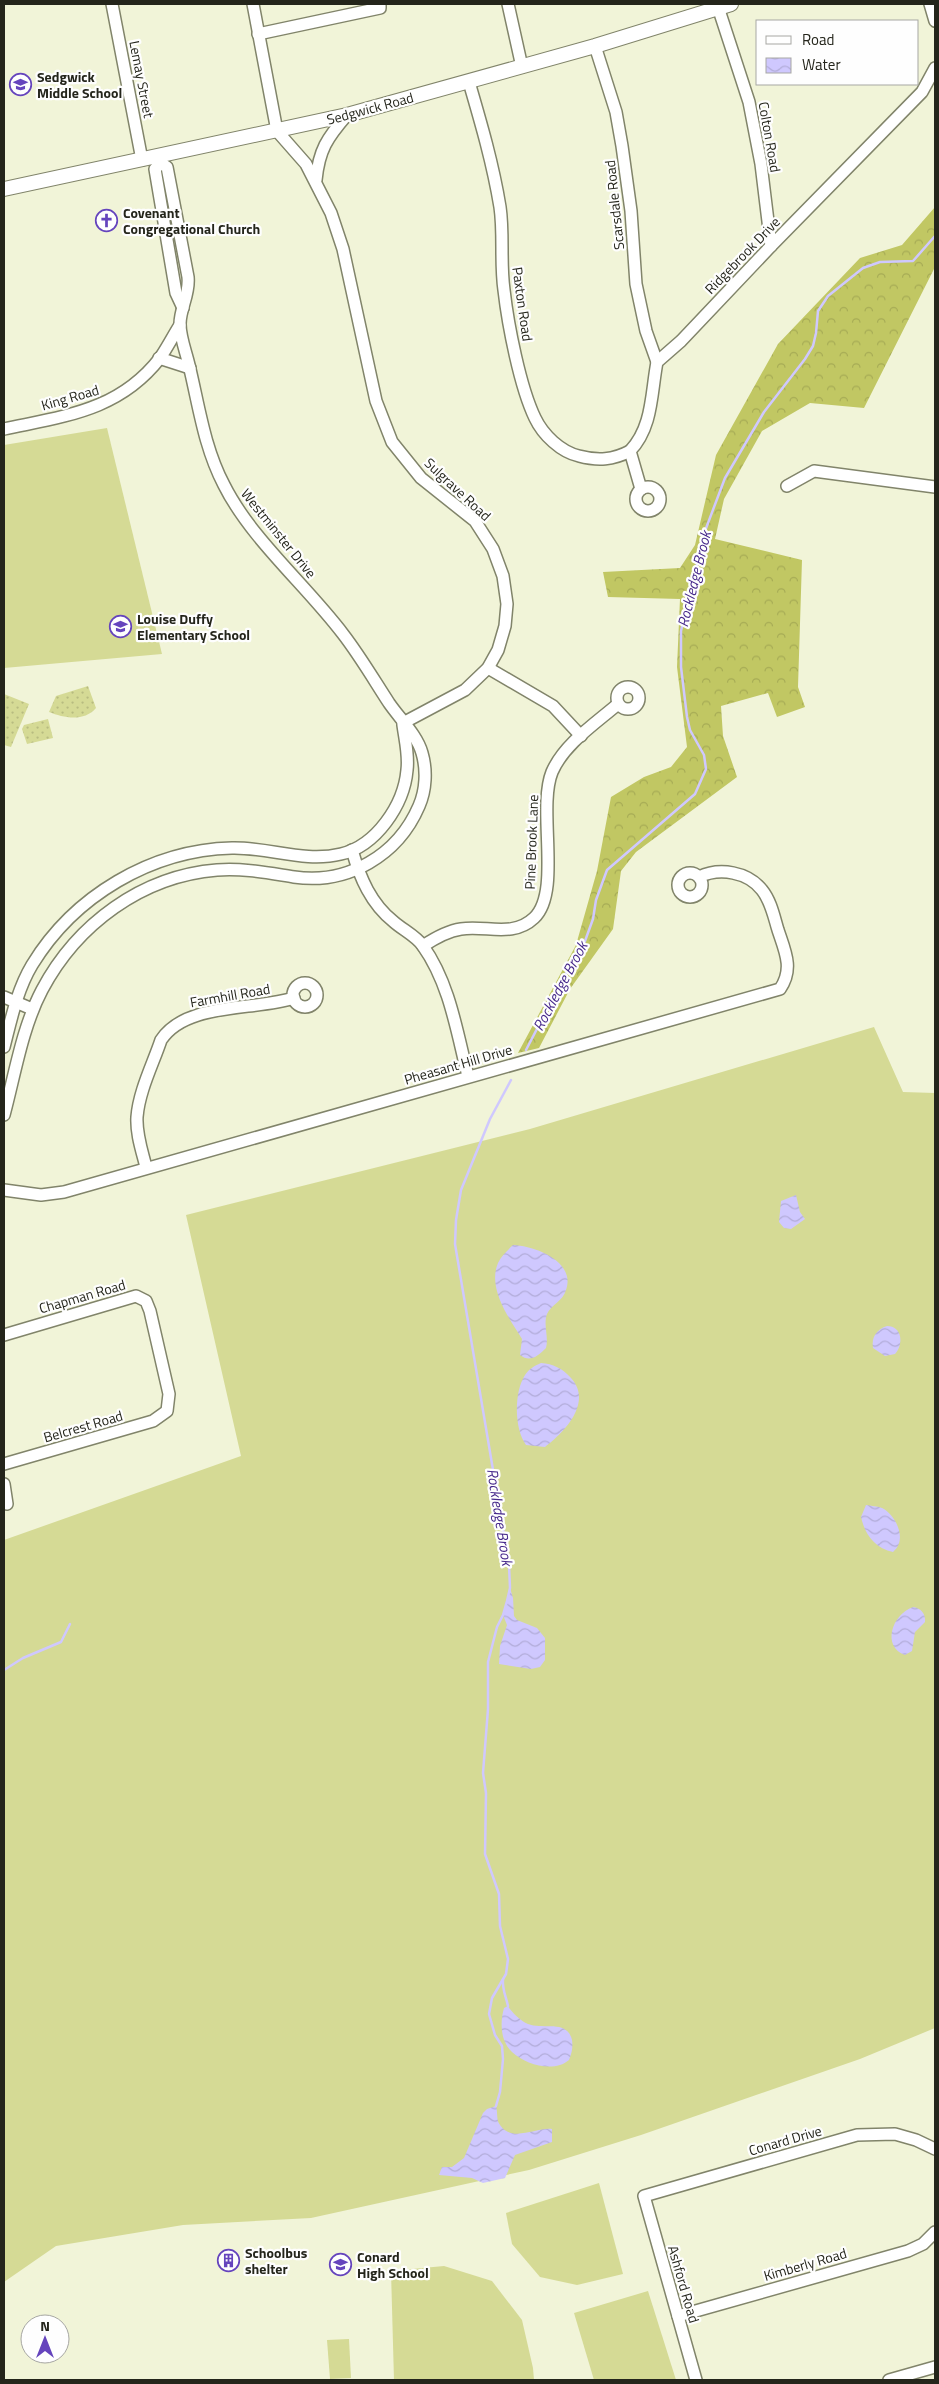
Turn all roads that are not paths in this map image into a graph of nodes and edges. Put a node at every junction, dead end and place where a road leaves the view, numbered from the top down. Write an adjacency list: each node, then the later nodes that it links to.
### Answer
1 (112, 4): 16 (street, Lemay Street)
2 (253, 4): 9 (street)
3 (380, 4): 9 (street)
4 (508, 4): 11 (street)
5 (930, 4): 8 (street)
6 (725, 6): 7 (main road, Sedgwick Road); 20 (street, Colton Road)
7 (698, 9): 10 (main road, Sedgwick Road)
8 (935, 21)
9 (258, 34): 15 (street)
10 (594, 46): 11 (main road, Sedgwick Road); 23 (street, Scarsdale Road)
11 (522, 67): 13 (main road, Sedgwick Road)
12 (935, 68): 20 (street, Ridgebrook Drive)
13 (469, 82): 14 (main road, Sedgwick Road); 26 (street, Paxton Road)
14 (347, 115): 15 (main road, Sedgwick Road); 18 (street)
15 (277, 131): 17 (main road, Sedgwick Road); 18 (street, Sulgrave Road)
16 (142, 160): 17 (main road, Sedgwick Road); 19 (main road, Sedgwick Road)
17 (160, 160): 21 (street, Westminster Drive)
18 (316, 180): 30 (street, Sulgrave Road)
19 (4, 189)
20 (771, 246): 23 (street, Ridgebrook Drive)
21 (180, 326): 22 (street, King Road); 24 (street, Westminster Drive)
22 (159, 358): 24 (street); 25 (street, King Road)
23 (657, 362): 26 (street)
24 (190, 368): 32 (street, Westminster Drive)
25 (4, 429)
26 (630, 451): 29 (street)
27 (788, 486): 28 (street)
28 (935, 487)
29 (641, 489)
30 (488, 668): 32 (street, Sulgrave Road); 33 (street)
31 (618, 704): 33 (street, Pine Brook Lane)
32 (403, 723): 34 (street, Westminster Drive); 35 (street, Westminster Drive)
33 (581, 736): 37 (street, Pine Brook Lane)
34 (352, 850): 35 (street); 40 (street, Westminster Drive)
35 (357, 870): 37 (street); 41 (street, Westminster Drive)
36 (699, 877): 43 (street, Pheasant Hill Drive)
37 (423, 946): 43 (street)
38 (4, 997): 40 (street)
39 (294, 998): 45 (street, Farmhill Road)
40 (16, 1002): 41 (street); 42 (street, Westminster Drive)
41 (32, 1010): 44 (street, Westminster Drive)
42 (4, 1047)
43 (468, 1076): 45 (street, Pheasant Hill Drive)
44 (4, 1115)
45 (146, 1167): 46 (street, Pheasant Hill Drive)
46 (4, 1190)
47 (4, 1335): 48 (street, Chapman Road)
48 (168, 1411): 49 (street, Belcrest Road)
49 (4, 1464)
50 (4, 1484): 51 (street)
51 (7, 1504)
52 (935, 2149): 53 (street, Conard Drive)
53 (644, 2196): 55 (street, Ashford Road)
54 (935, 2232): 55 (street, Kimberly Road)
55 (678, 2316): 57 (street, Ashford Road)
56 (935, 2367): 58 (street)
57 (696, 2380)
58 (889, 2380)

